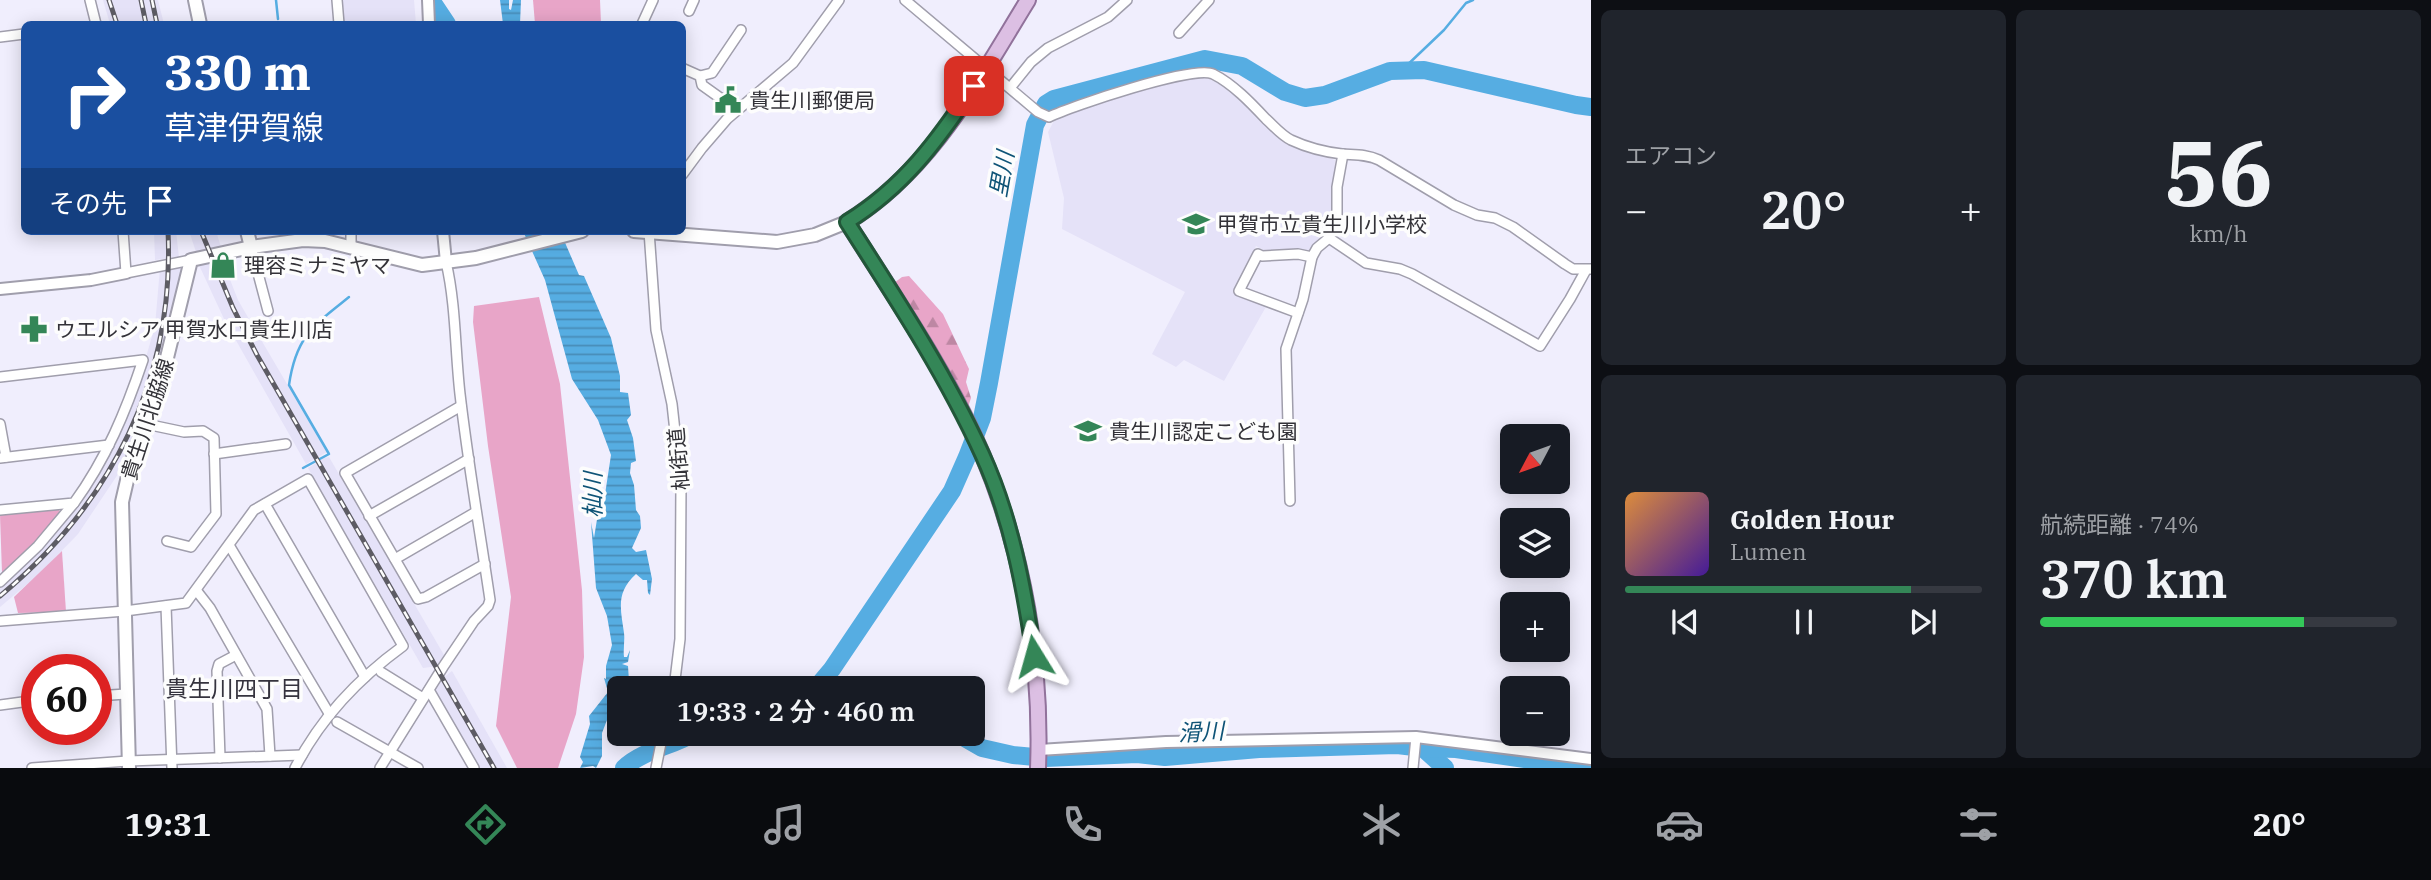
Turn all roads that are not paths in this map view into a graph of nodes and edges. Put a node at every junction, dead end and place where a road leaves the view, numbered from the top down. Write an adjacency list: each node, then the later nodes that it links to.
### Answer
1 (90, 0): 13 (street)
2 (195, 0): 14 (main road)
3 (337, 0): 15 (street)
4 (428, 0): 16 (street)
5 (653, 0): 17 (street)
6 (694, 0): 12 (street)
7 (839, 0): 26 (street)
8 (905, 0): 22 (street)
9 (1028, 0): 22 (main road)
10 (1127, 0): 25 (street)
11 (1209, 0): 19 (street)
12 (689, 11)
13 (95, 21)
14 (199, 21)
15 (339, 21)
16 (429, 21)
17 (643, 21)
18 (741, 30): 24 (street)
19 (1179, 33)
20 (21, 34): 21 (street)
21 (0, 37)
22 (986, 67): 25 (street); 29 (main road)
23 (686, 70): 24 (street)
24 (700, 76): 26 (street)
25 (1010, 88): 27 (street)
26 (737, 110): 28 (street)
27 (1343, 154): 37 (street); 43 (street)
28 (686, 170)
29 (847, 222): 36 (main road); 88 (main road)
30 (123, 235): 44 (street)
31 (248, 235): 38 (main road)
32 (351, 235): 39 (street)
33 (444, 235): 42 (street)
34 (567, 235): 42 (main road)
35 (649, 235): 74 (street, 杣街道)
36 (686, 235)
37 (1329, 238): 40 (street); 43 (street)
38 (251, 247): 39 (main road); 41 (main road); 46 (street)
39 (351, 247): 42 (main road)
40 (1312, 257): 47 (street); 47 (street)
41 (191, 260): 44 (street); 51 (main road, 貴生川北脇線)
42 (452, 261): 49 (street)
43 (1588, 269)
44 (126, 272): 45 (street)
45 (0, 289)
46 (268, 310)
47 (1298, 313): 57 (street)
48 (0, 377): 53 (street)
49 (461, 406): 56 (street); 62 (street)
50 (0, 424): 55 (street)
51 (146, 424): 54 (street); 70 (main road, 貴生川北脇線)
52 (286, 444): 54 (street)
53 (109, 445): 55 (street); 58 (street)
54 (214, 454): 63 (street)
55 (3, 457)
56 (469, 459): 61 (street); 62 (street)
57 (1290, 501)
58 (74, 503): 60 (street); 67 (street)
59 (265, 504): 64 (street); 75 (street); 75 (street)
60 (0, 510)
61 (476, 512): 65 (street); 66 (street)
62 (369, 516): 65 (street)
63 (167, 541)
64 (229, 545): 68 (street); 81 (street)
65 (395, 559): 66 (street)
66 (485, 564): 77 (street)
67 (0, 582)
68 (196, 590): 69 (street); 72 (street)
69 (166, 606): 70 (street); 90 (street)
70 (125, 611): 71 (street); 76 (main road, 貴生川北脇線)
71 (0, 621)
72 (236, 655): 86 (street); 87 (street)
73 (381, 672): 77 (street)
74 (675, 676)
75 (365, 677): 81 (street)
76 (126, 694): 78 (street); 91 (main road, 貴生川北脇線)
77 (426, 694): 84 (street); 97 (street)
78 (112, 695)
79 (21, 702): 80 (street)
80 (0, 705)
81 (333, 719): 84 (street); 85 (street)
82 (1415, 740): 88 (street); 89 (street); 98 (street)
83 (661, 746): 92 (street)
84 (390, 752): 95 (street); 96 (street)
85 (302, 755): 86 (street); 94 (street)
86 (270, 756): 87 (street)
87 (220, 758): 90 (street)
88 (1038, 759)
89 (1591, 759)
90 (172, 764): 91 (street)
91 (129, 765): 93 (street)
92 (657, 766)
93 (32, 768)
94 (295, 768)
95 (380, 768)
96 (418, 768)
97 (474, 768)
98 (1413, 768)

